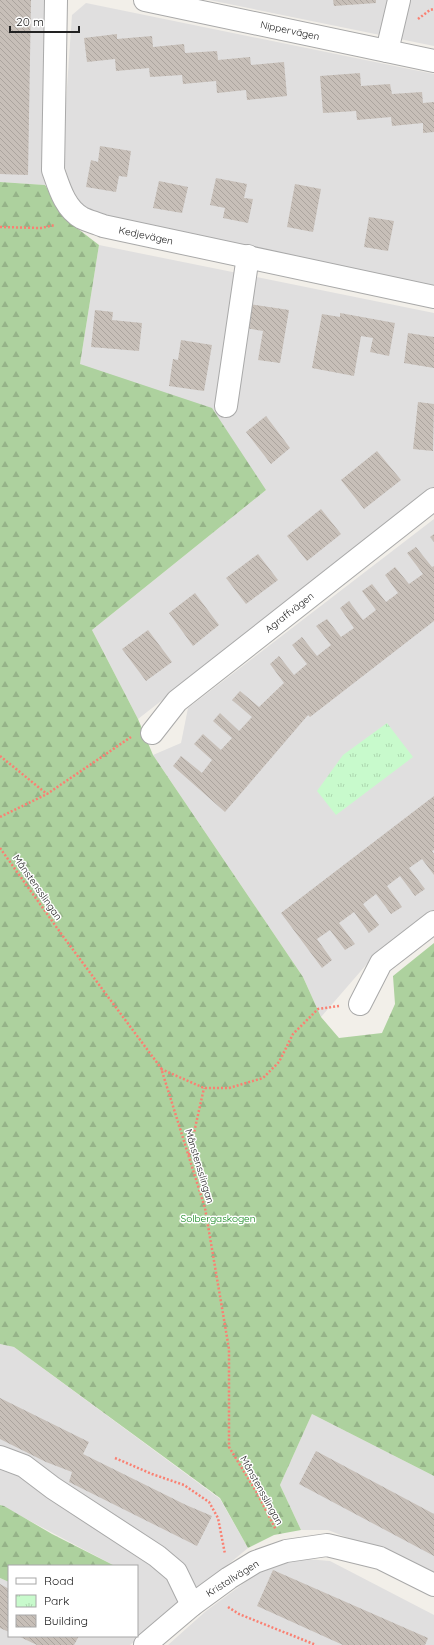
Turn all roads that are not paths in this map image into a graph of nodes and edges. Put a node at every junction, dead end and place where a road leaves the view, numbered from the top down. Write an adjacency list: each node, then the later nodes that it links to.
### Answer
1 (56, 0): 6 (street, Kedjevägen)
2 (145, 0): 4 (street, Nippervägen)
3 (399, 0): 4 (street)
4 (387, 51): 5 (street, Nippervägen)
5 (434, 61)
6 (248, 256): 7 (street, Kedjevägen); 8 (street)
7 (434, 296)
8 (226, 406)
9 (434, 499): 10 (street, Agraffvägen)
10 (152, 733)
11 (434, 922): 12 (street)
12 (360, 1004)
13 (0, 1457): 15 (street)
14 (434, 1585): 15 (street, Kristallvägen)
15 (199, 1599): 16 (street, Kristallvägen)
16 (146, 1645)

